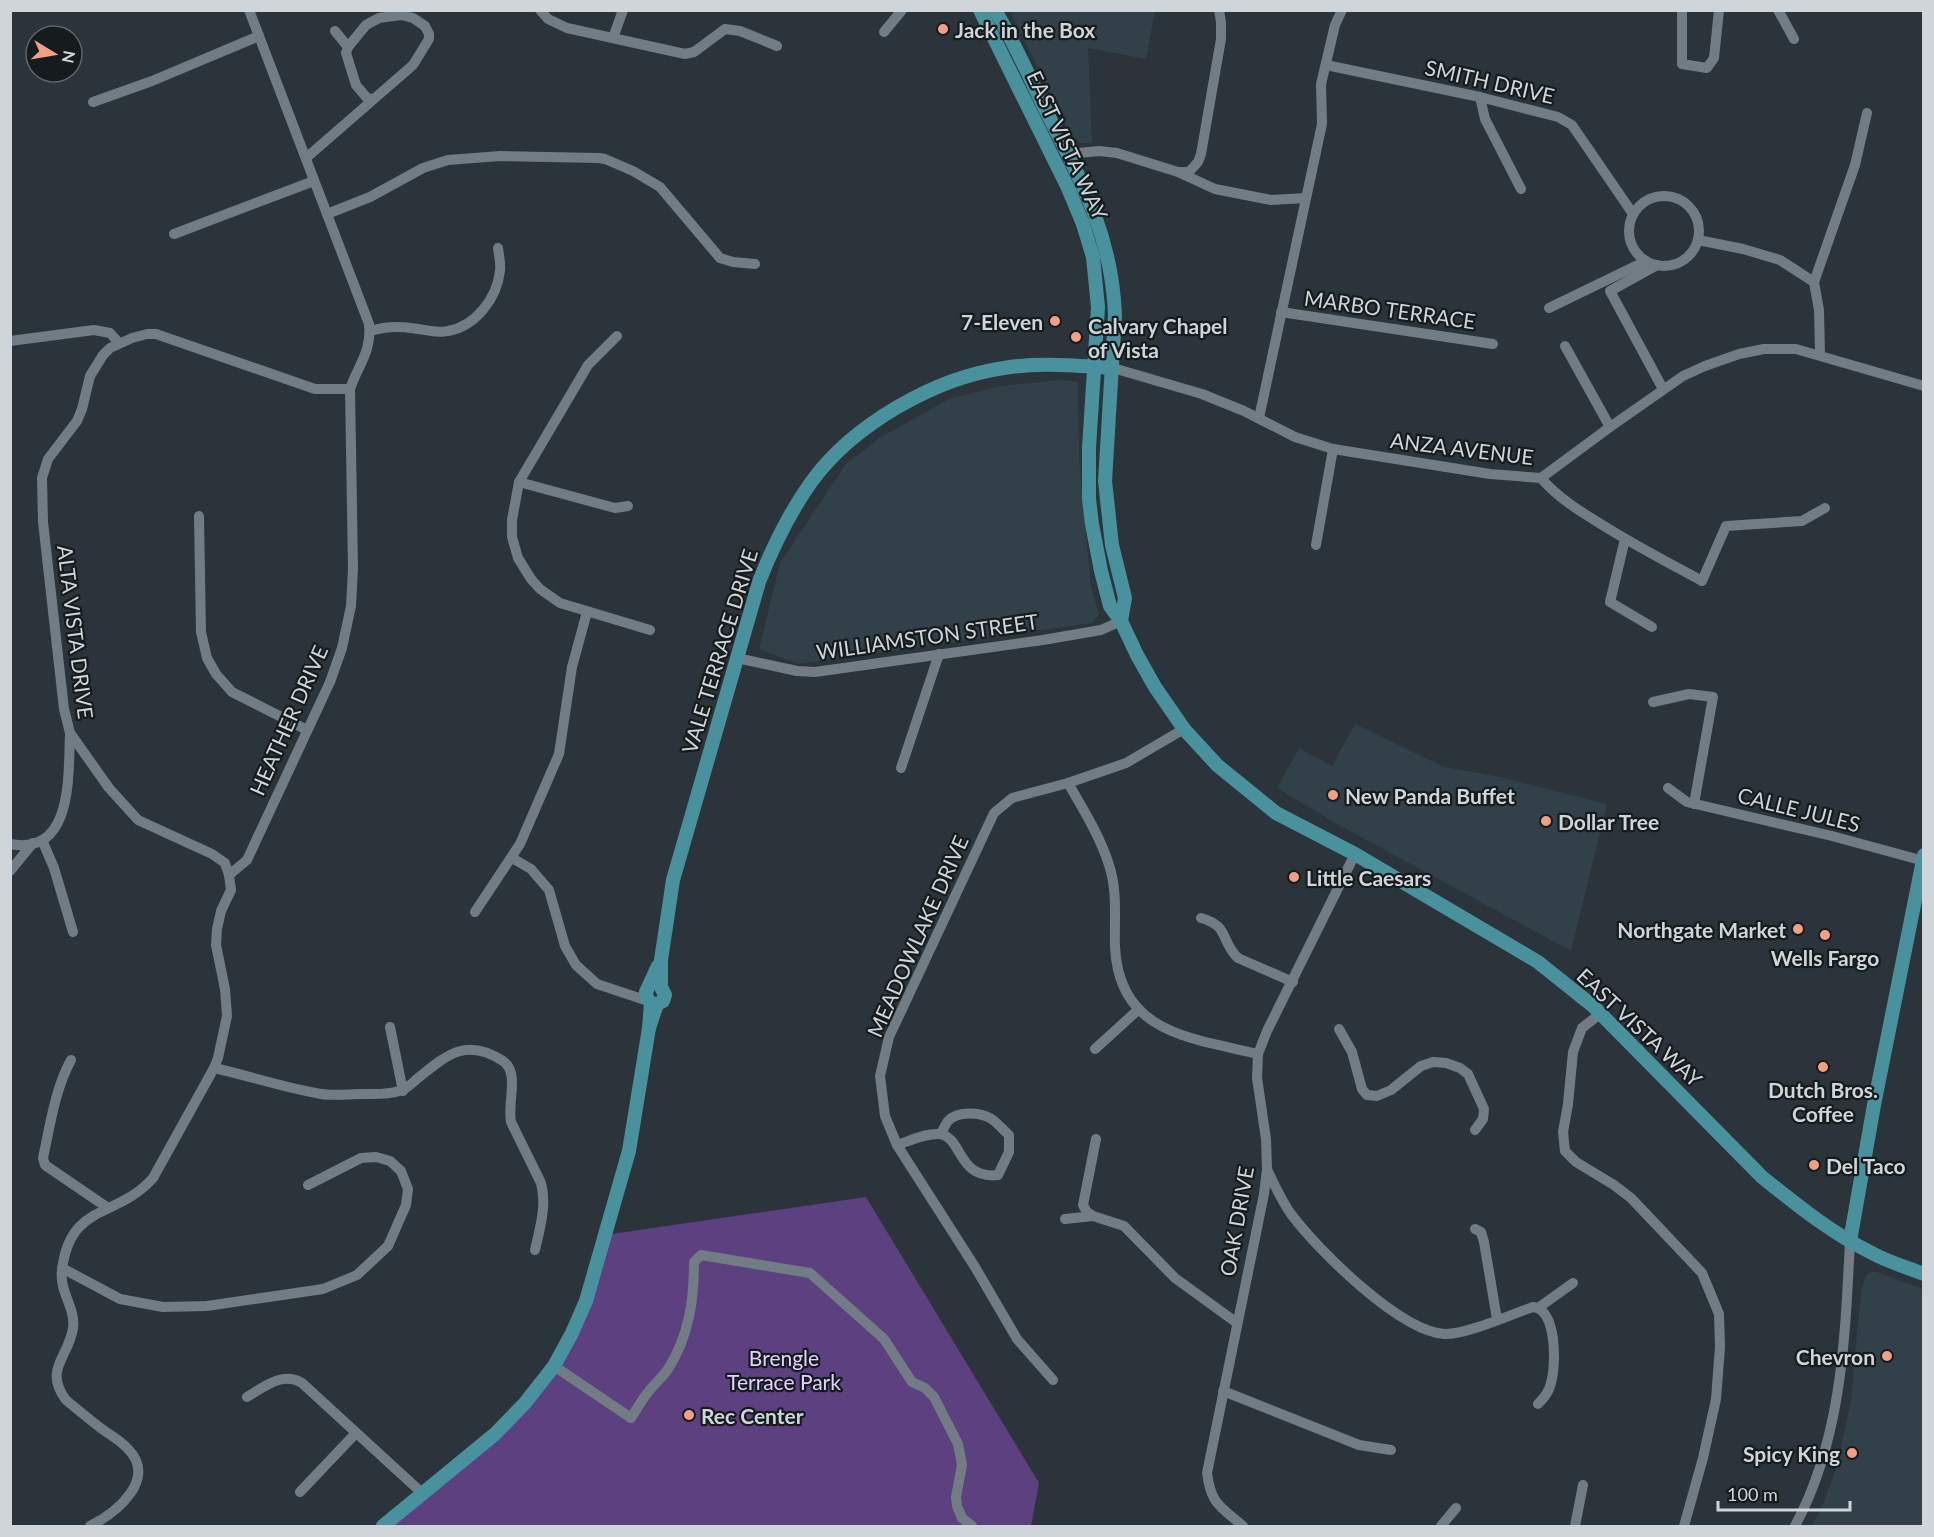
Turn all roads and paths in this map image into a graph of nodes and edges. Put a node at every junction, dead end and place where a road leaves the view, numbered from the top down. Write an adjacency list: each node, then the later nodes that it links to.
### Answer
1 (249, 10): 14 (street)
2 (540, 10): 15 (street)
3 (623, 10): 15 (street)
4 (902, 10): 13 (street)
5 (980, 10): 24 (main road, EAST VISTA WAY)
6 (995, 10): 25 (main road, EAST VISTA WAY)
7 (1219, 10): 27 (street)
8 (1342, 10): 19 (street)
9 (1682, 10): 10 (street)
10 (1719, 10)
11 (1779, 10): 16 (street)
12 (335, 32): 18 (street)
13 (884, 32)
14 (259, 36): 22 (street); 26 (street)
15 (613, 38): 17 (street)
16 (1794, 39)
17 (777, 46)
18 (348, 47): 21 (street); 21 (street)
19 (1326, 65): 20 (street, SMITH DRIVE); 31 (street)
20 (1480, 98): 30 (street); 33 (street, SMITH DRIVE)
21 (372, 99): 26 (street)
22 (93, 102)
23 (1867, 113): 40 (street)
24 (1038, 130): 29 (main road); 50 (main road, EAST VISTA WAY)
25 (1068, 154): 27 (street); 29 (main road, EAST VISTA WAY)
26 (306, 158): 28 (street)
27 (1178, 172): 31 (street)
28 (314, 181): 32 (street); 34 (street)
29 (1086, 189): 51 (main road, EAST VISTA WAY)
30 (1521, 189)
31 (1306, 198): 42 (street)
32 (327, 214): 38 (street); 43 (street)
33 (1633, 214): 35 (street); 37 (street)
34 (174, 234)
35 (1698, 240): 39 (street); 40 (street)
36 (498, 248): 43 (street)
37 (1646, 261): 39 (street); 41 (street)
38 (755, 264)
39 (1657, 265): 54 (street)
40 (1814, 282): 49 (street)
41 (1550, 308)
42 (1281, 312): 47 (street, MARBO TERRACE); 55 (street)
43 (369, 331): 53 (street)
44 (616, 336): 59 (street)
45 (10, 341): 46 (street)
46 (119, 344): 53 (street, ALTA VISTA DRIVE); 74 (street, ALTA VISTA DRIVE)
47 (1493, 344)
48 (1565, 346): 56 (street)
49 (1820, 354): 52 (street, ANZA AVENUE); 54 (street, ANZA AVENUE)
50 (1095, 368): 51 (main road, VALE TERRACE DRIVE); 66 (main road, EAST VISTA WAY); 70 (main road, VALE TERRACE DRIVE)
51 (1113, 368): 55 (street, ANZA AVENUE); 66 (main road)
52 (1923, 386)
53 (350, 389): 73 (street, HEATHER DRIVE)
54 (1663, 389): 56 (street, ANZA AVENUE)
55 (1259, 418): 57 (street, ANZA AVENUE)
56 (1610, 427): 58 (street, ANZA AVENUE)
57 (1333, 449): 58 (street, ANZA AVENUE); 64 (street)
58 (1541, 478): 63 (street)
59 (519, 482): 60 (street); 65 (street)
60 (628, 507)
61 (1825, 508): 63 (street)
62 (199, 516): 73 (street)
63 (1625, 539): 67 (street)
64 (1316, 545)
65 (587, 612): 68 (street); 83 (street)
66 (1121, 621): 69 (street, WILLIAMSTON STREET); 72 (main road, EAST VISTA WAY)
67 (1652, 627)
68 (650, 630)
69 (939, 654): 70 (street, WILLIAMSTON STREET); 75 (street)
70 (737, 658): 91 (main road, VALE TERRACE DRIVE)
71 (1653, 702): 78 (street)
72 (1184, 729): 76 (street, MEADOWLAKE DRIVE); 82 (main road, EAST VISTA WAY)
73 (307, 730): 86 (street, HEATHER DRIVE)
74 (70, 733): 79 (street); 86 (street, ALTA VISTA DRIVE)
75 (901, 768)
76 (1068, 783): 92 (street); 104 (street, MEADOWLAKE DRIVE)
77 (1668, 788): 78 (street, CALLE JULES)
78 (1694, 804): 84 (street, CALLE JULES)
79 (38, 842): 80 (street); 85 (street); 89 (street)
80 (10, 844)
81 (1923, 847): 84 (main road)
82 (1355, 854): 90 (street, OAK DRIVE); 93 (main road, EAST VISTA WAY)
83 (512, 858): 87 (street); 91 (street)
84 (1923, 859): 111 (main road)
85 (10, 871)
86 (230, 875): 99 (street)
87 (476, 912)
88 (1201, 918): 90 (street)
89 (73, 932)
90 (1293, 982): 97 (street, OAK DRIVE)
91 (653, 995): 119 (main road, VALE TERRACE DRIVE)
92 (1139, 1008): 96 (street); 97 (street)
93 (1600, 1013): 111 (main road, EAST VISTA WAY); 136 (street)
94 (390, 1027): 100 (street)
95 (1339, 1029): 101 (street)
96 (1095, 1049)
97 (1258, 1054): 105 (street, OAK DRIVE)
98 (70, 1060): 107 (street)
99 (214, 1068): 100 (street); 107 (street)
100 (403, 1091): 112 (street)
101 (1475, 1131)
102 (941, 1134): 102 (street); 104 (street)
103 (1096, 1139): 108 (street)
104 (897, 1145): 120 (street, MEADOWLAKE DRIVE)
105 (1267, 1169): 117 (street); 118 (street, OAK DRIVE)
106 (309, 1185): 113 (street)
107 (108, 1208): 113 (street)
108 (1093, 1216): 109 (street); 118 (street)
109 (1065, 1219)
110 (1475, 1229): 117 (street)
111 (1850, 1241): 114 (main road, EAST VISTA WAY); 137 (street)
112 (535, 1250)
113 (62, 1268): 130 (street)
114 (1923, 1274)
115 (1573, 1283): 116 (street)
116 (1538, 1308): 117 (street); 123 (street)
117 (1497, 1319)
118 (1238, 1323): 121 (street, OAK DRIVE)
119 (554, 1366): 128 (main road, VALE TERRACE DRIVE); 132 (street)
120 (1053, 1380)
121 (1223, 1391): 125 (street); 133 (street, OAK DRIVE)
122 (246, 1397): 124 (street)
123 (1538, 1404)
124 (356, 1432): 127 (street); 128 (street)
125 (1391, 1450)
126 (1583, 1485): 135 (street)
127 (300, 1492)
128 (422, 1493): 131 (main road, VALE TERRACE DRIVE)
129 (1456, 1508): 134 (street)
130 (90, 1527)
131 (383, 1527)
132 (972, 1527)
133 (1244, 1527)
134 (1441, 1527)
135 (1575, 1527)
136 (1684, 1527)
137 (1795, 1527)

